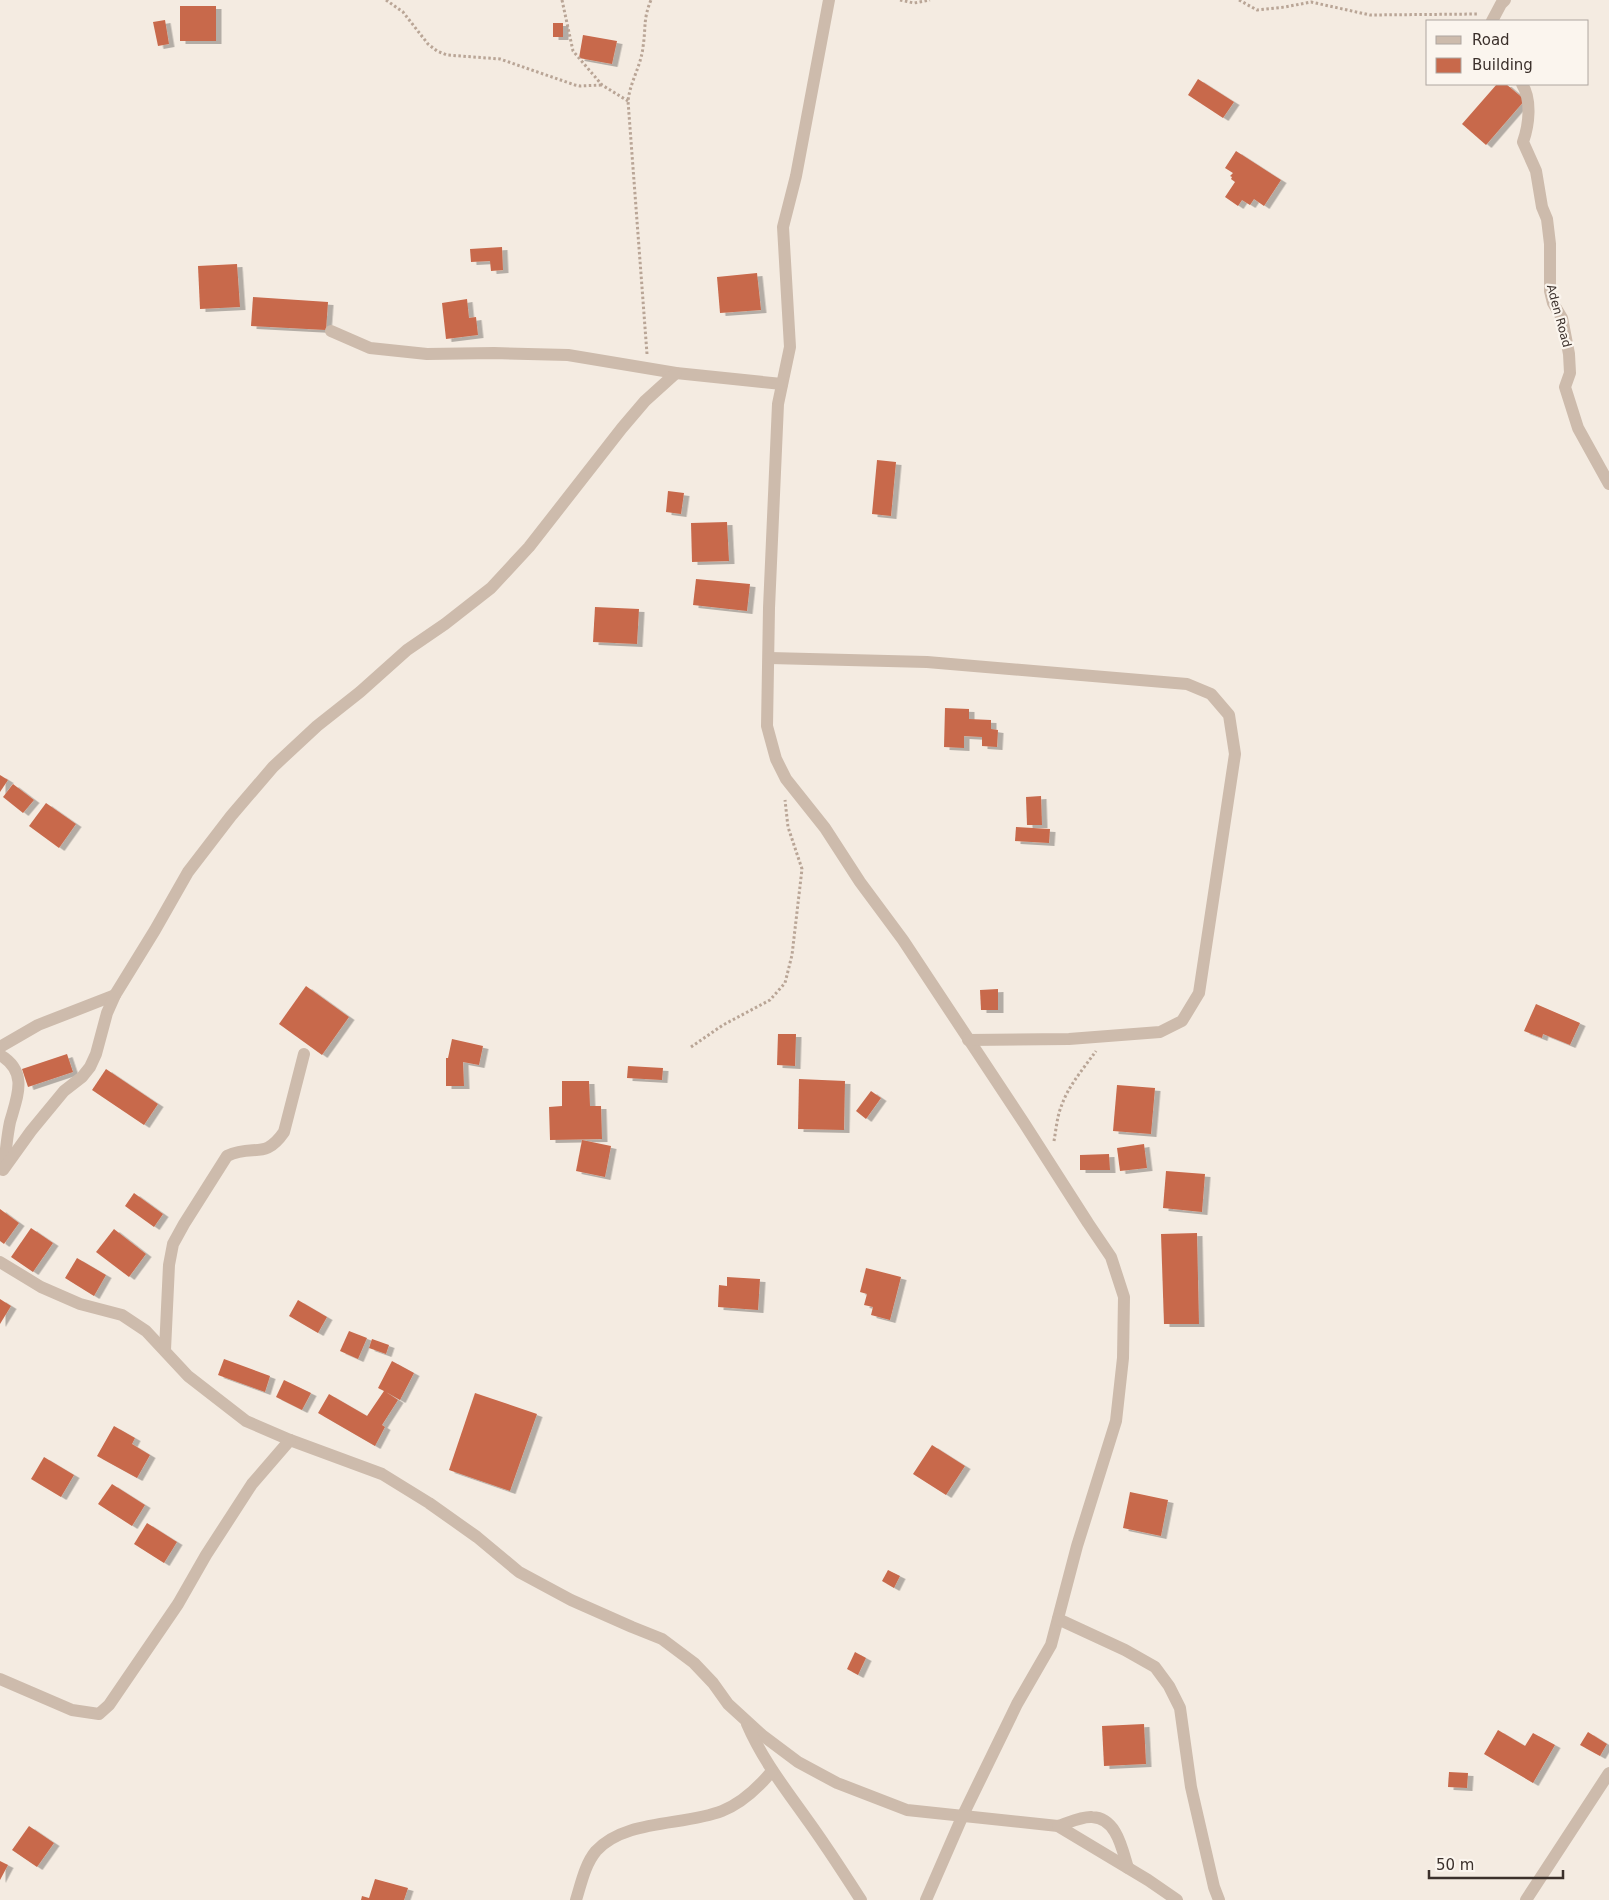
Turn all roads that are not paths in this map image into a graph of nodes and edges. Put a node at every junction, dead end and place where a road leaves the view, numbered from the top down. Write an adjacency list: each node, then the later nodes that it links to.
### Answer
1 (829, 0): 7 (street)
2 (1502, 4): 3 (street)
3 (1493, 20)
4 (1522, 85): 8 (street, Aden Road)
5 (331, 331): 6 (street)
6 (676, 373): 7 (street); 10 (street)
7 (782, 384): 9 (street)
8 (1609, 484)
9 (770, 658): 11 (street); 11 (street)
10 (115, 995): 12 (street); 15 (street)
11 (968, 1040): 19 (street)
12 (0, 1047)
13 (304, 1054): 17 (street)
14 (0, 1055): 15 (street)
15 (1, 1172)
16 (0, 1262): 17 (street)
17 (165, 1350): 18 (street)
18 (290, 1440): 20 (street); 21 (street)
19 (1058, 1619): 24 (street); 31 (street)
20 (0, 1679)
21 (745, 1720): 22 (street); 24 (street)
22 (772, 1771): 27 (street); 28 (street)
23 (1609, 1774): 32 (street)
24 (963, 1815): 25 (street); 29 (street)
25 (1058, 1826): 26 (street); 26 (street)
26 (1128, 1868): 30 (street)
27 (576, 1900)
28 (861, 1900)
29 (926, 1900)
30 (1177, 1900)
31 (1219, 1900)
32 (1526, 1900)

